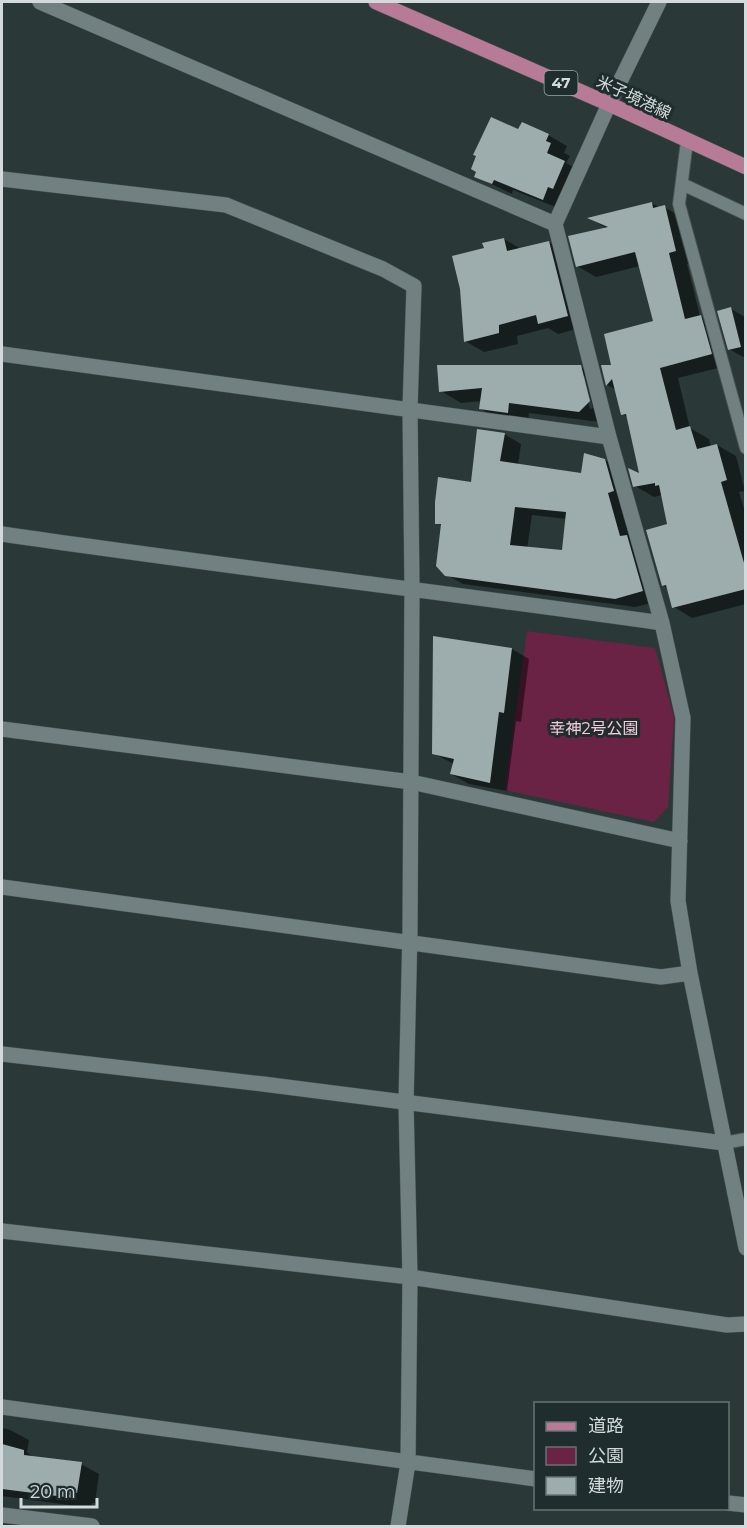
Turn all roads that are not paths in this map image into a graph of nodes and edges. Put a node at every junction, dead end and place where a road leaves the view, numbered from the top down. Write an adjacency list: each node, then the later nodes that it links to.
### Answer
1 (40, 2): 10 (street)
2 (376, 2): 4 (main road, 米子境港線 / 47)
3 (659, 2): 4 (street)
4 (609, 104): 5 (main road, 米子境港線 / 47); 10 (street)
5 (687, 141): 6 (main road, 米子境港線 / 47); 8 (lane)
6 (746, 167)
7 (2, 179): 12 (street)
8 (682, 184): 9 (lane); 14 (lane)
9 (746, 214)
10 (555, 224): 13 (street)
11 (2, 354): 12 (street)
12 (410, 408): 13 (street); 16 (street)
13 (609, 436): 17 (street)
14 (746, 448)
15 (2, 534): 16 (street)
16 (412, 588): 17 (street); 19 (street)
17 (662, 623): 20 (street)
18 (2, 729): 19 (street)
19 (411, 782): 20 (street); 22 (street)
20 (680, 841): 23 (street)
21 (2, 887): 22 (street)
22 (410, 943): 23 (street); 25 (street)
23 (690, 973): 27 (street)
24 (2, 1054): 25 (street)
25 (406, 1103): 27 (street); 30 (street)
26 (746, 1139): 27 (lane)
27 (724, 1143): 29 (street)
28 (2, 1231): 30 (street)
29 (746, 1248)
30 (410, 1277): 31 (street); 33 (street)
31 (746, 1324)
32 (2, 1407): 33 (street)
33 (408, 1463): 34 (street); 39 (street)
34 (534, 1479)
35 (729, 1503): 36 (street)
36 (746, 1505)
37 (2, 1515): 38 (street)
38 (92, 1527)
39 (398, 1527)

